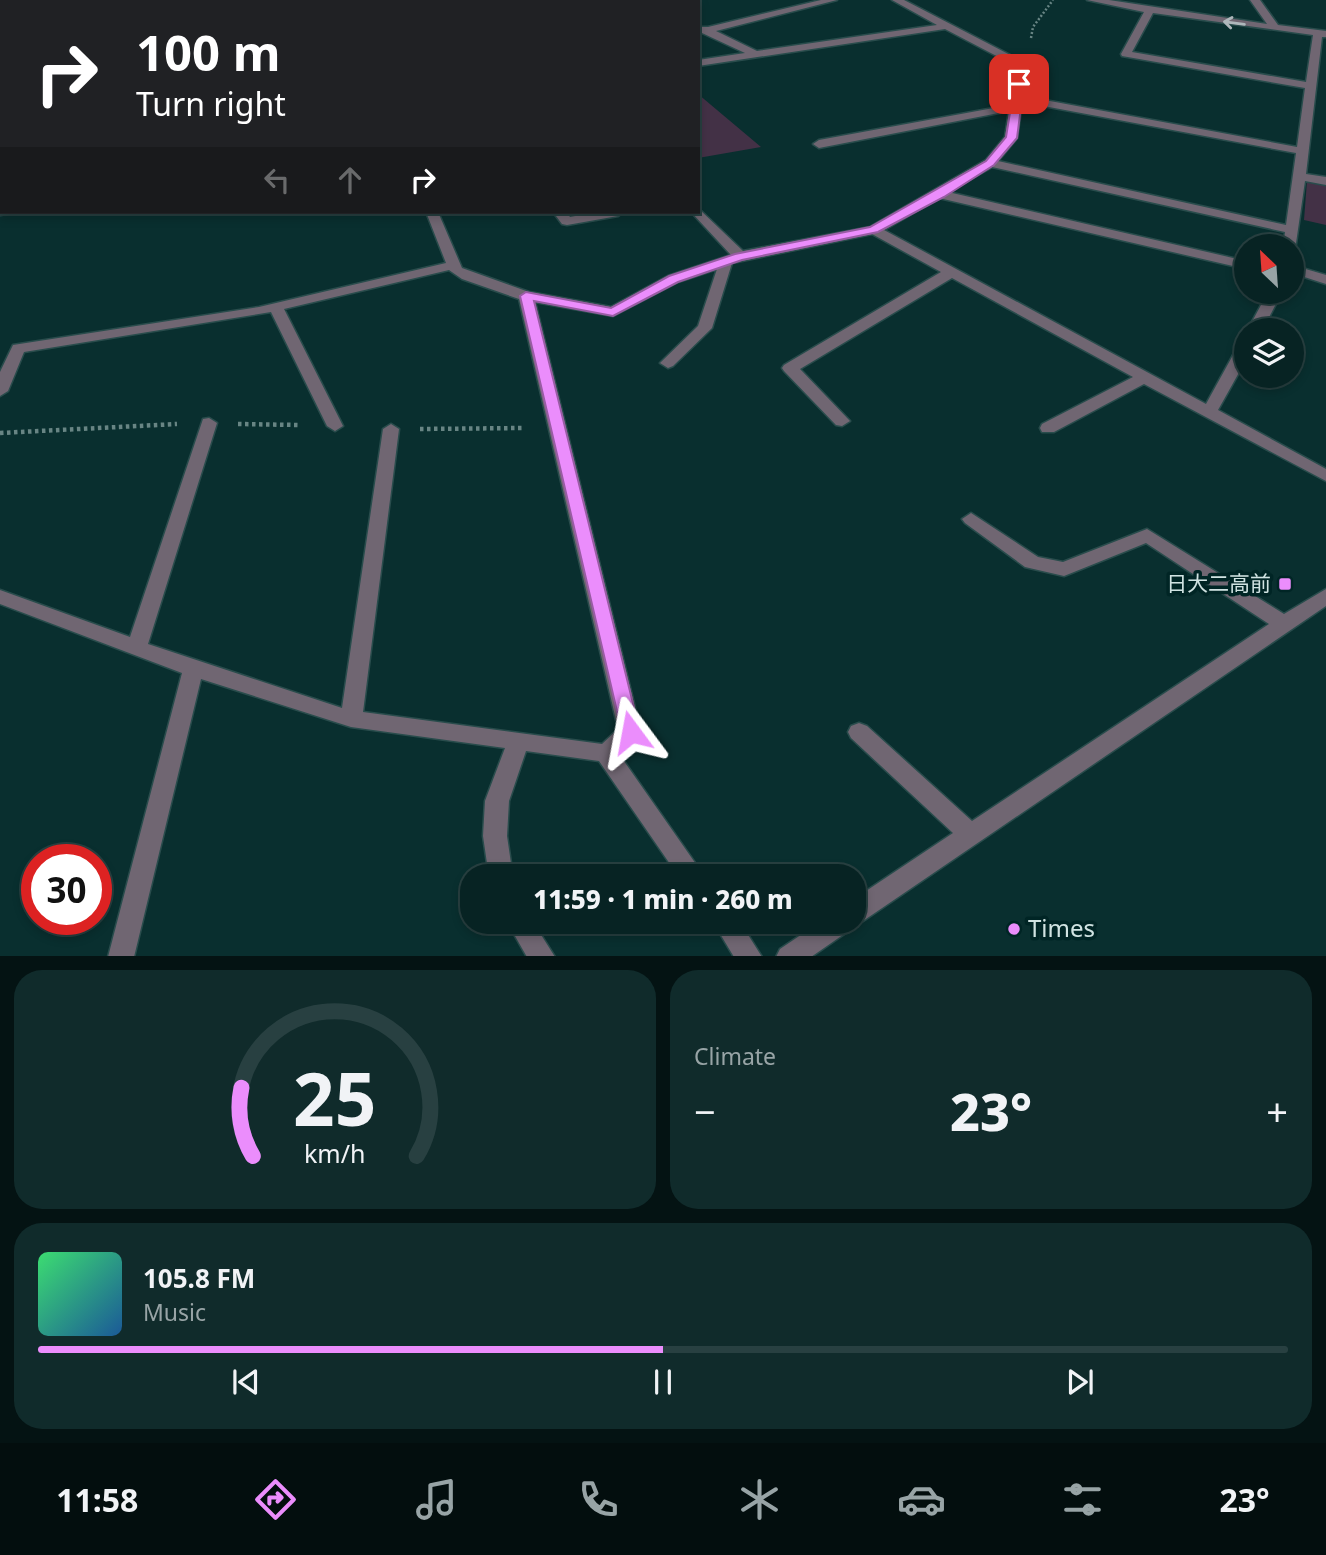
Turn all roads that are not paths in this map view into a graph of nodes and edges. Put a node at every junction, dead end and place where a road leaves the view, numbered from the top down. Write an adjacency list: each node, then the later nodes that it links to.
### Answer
1 (832, 0): 9 (street)
2 (897, 0): 7 (street)
3 (1092, 0): 5 (street)
4 (1255, 0): 8 (street)
5 (1117, 1): 6 (street)
6 (1150, 10): 8 (street, one-way to 6); 13 (street)
7 (947, 26): 11 (street); 14 (street)
8 (1275, 28): 10 (street)
9 (702, 29): 11 (street)
10 (1322, 34): 13 (street)
11 (753, 53): 12 (street)
12 (700, 63)
13 (1311, 86): 16 (street)
14 (1016, 103): 15 (street); 16 (street); 17 (street)
15 (819, 144)
16 (1302, 151): 18 (street)
17 (990, 163): 20 (street); 26 (street)
18 (1299, 176): 19 (street); 26 (street)
19 (1326, 181)
20 (940, 194): 25 (street); 29 (street)
21 (433, 214): 30 (street)
22 (561, 214): 23 (street)
23 (607, 214)
24 (699, 214): 28 (street)
25 (874, 230): 28 (street); 31 (street)
26 (1292, 230): 27 (street)
27 (1292, 234)
28 (733, 259): 34 (street); 36 (street)
29 (1234, 262)
30 (454, 265): 34 (street); 35 (street)
31 (951, 272): 38 (street); 41 (street)
32 (1304, 273): 33 (street)
33 (1326, 280)
34 (526, 296): 56 (street)
35 (276, 307): 39 (street); 43 (street)
36 (668, 363)
37 (1234, 367): 40 (street)
38 (1145, 377): 40 (street); 44 (street)
39 (0, 391)
40 (1209, 412): 46 (street)
41 (842, 421)
42 (209, 423): 51 (street)
43 (335, 426)
44 (1048, 428)
45 (391, 429): 53 (street)
46 (1326, 476)
47 (971, 519): 50 (street)
48 (1326, 596): 50 (street)
49 (0, 597): 51 (street)
50 (1284, 624): 57 (street)
51 (137, 646): 52 (street)
52 (193, 669): 53 (street); 64 (street)
53 (351, 719): 55 (street)
54 (859, 732): 57 (street)
55 (517, 742): 56 (street); 58 (street)
56 (606, 753): 59 (street)
57 (971, 835): 60 (street)
58 (499, 864)
59 (684, 864)
60 (866, 905)
61 (527, 934): 65 (street)
62 (733, 934): 66 (street)
63 (823, 934): 67 (street)
64 (121, 956)
65 (540, 956)
66 (748, 956)
67 (790, 956)

